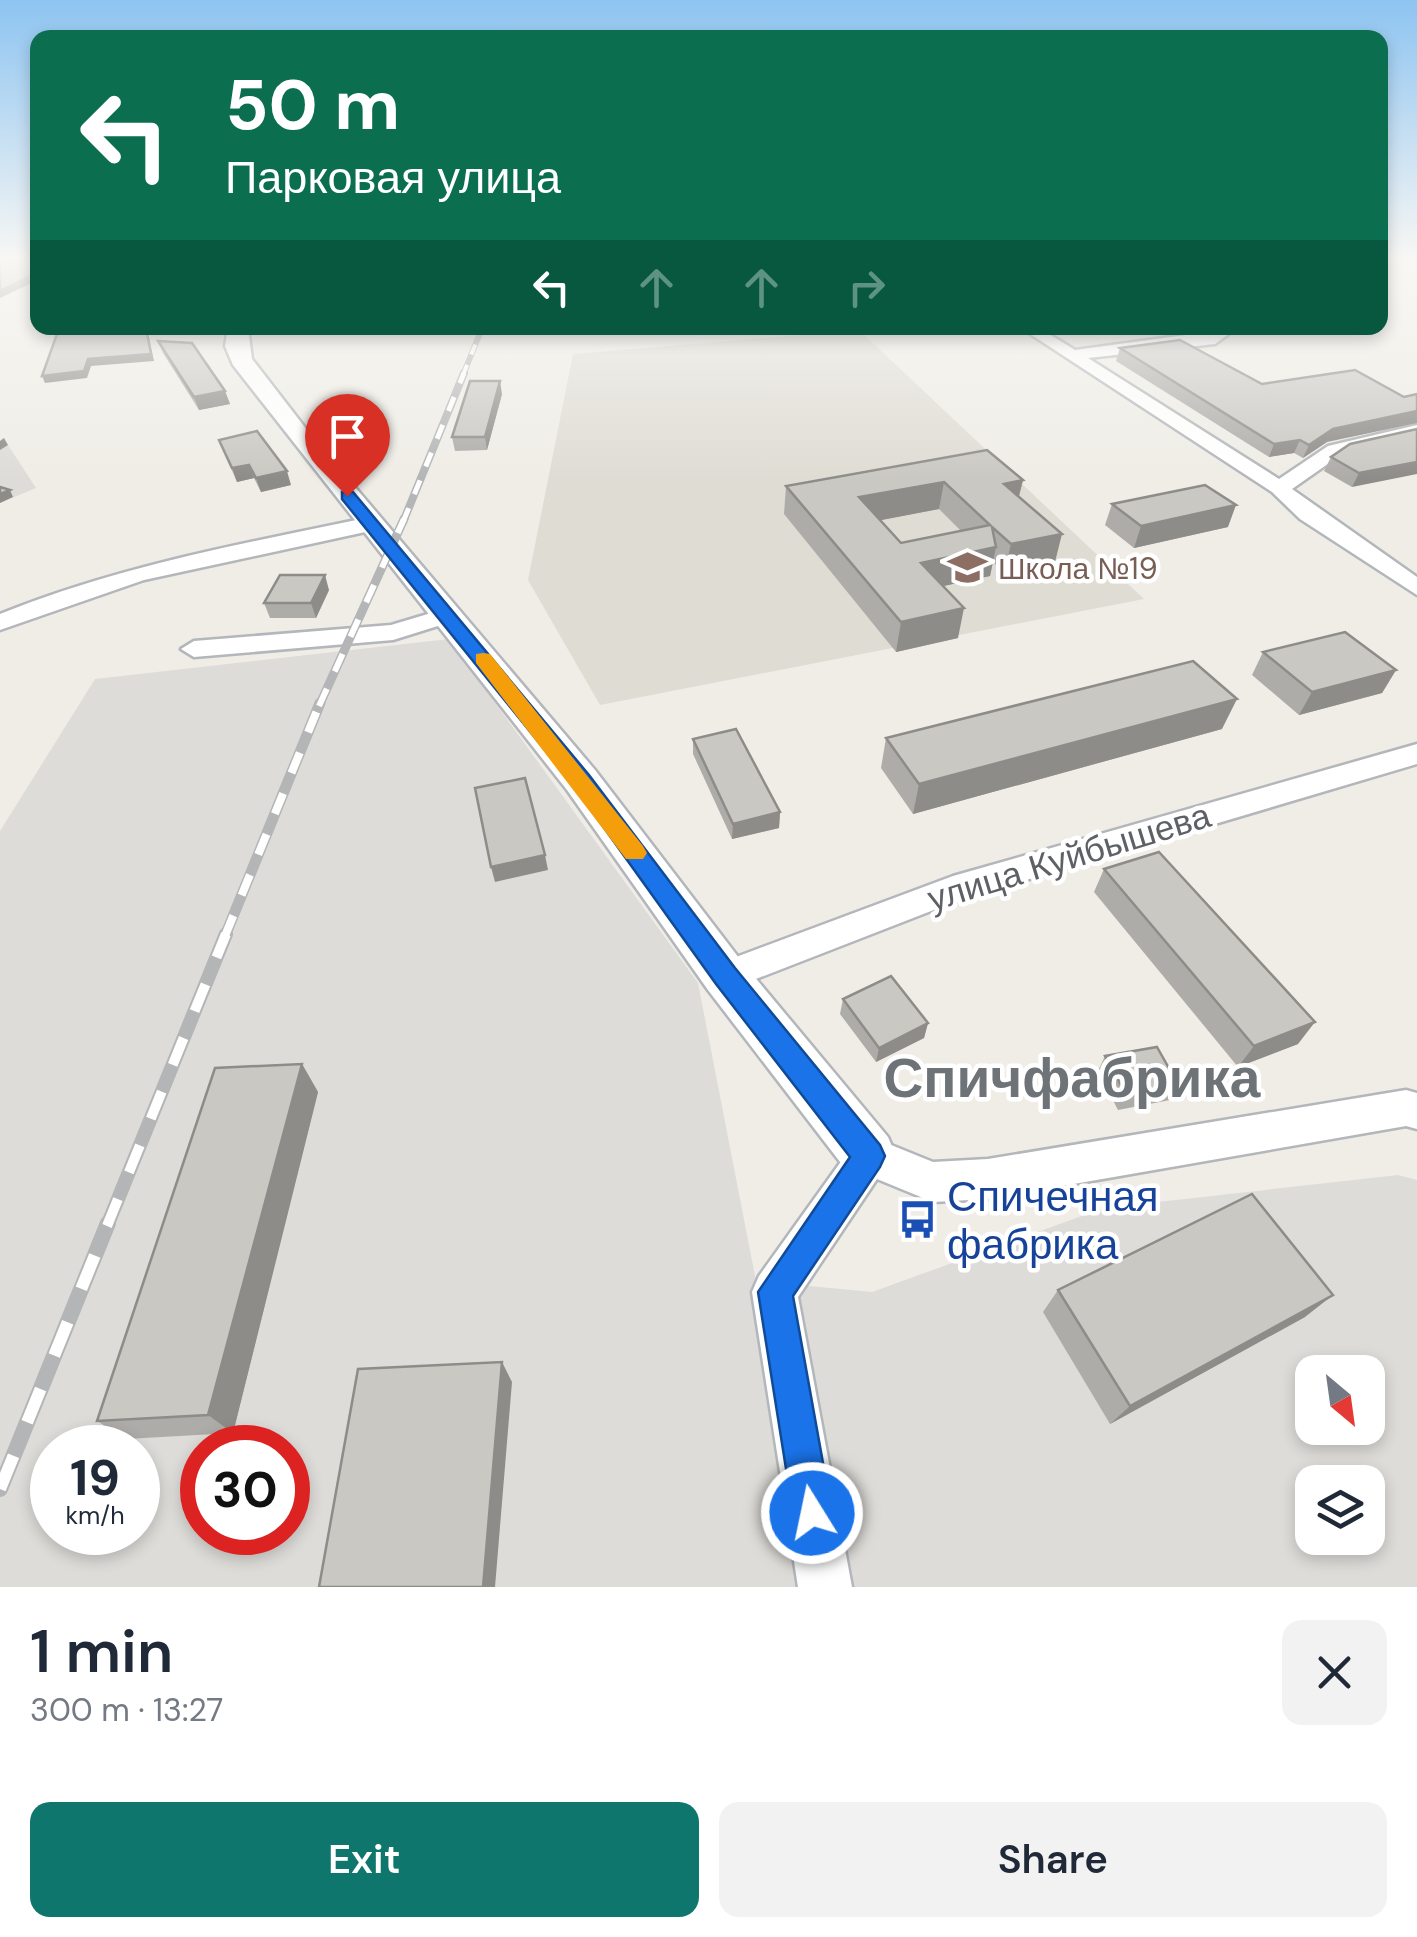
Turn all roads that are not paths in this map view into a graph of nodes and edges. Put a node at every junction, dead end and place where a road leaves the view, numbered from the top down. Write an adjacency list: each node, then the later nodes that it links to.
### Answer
1 (237, 335): 7 (street)
2 (1040, 335): 4 (street)
3 (1220, 335): 4 (street)
4 (1073, 356): 6 (street)
5 (1417, 431): 6 (street)
6 (1279, 488): 8 (street)
7 (371, 524): 9 (street); 10 (street)
8 (1417, 588)
9 (448, 615): 11 (street); 13 (street)
10 (0, 623)
11 (194, 649)
12 (1417, 754): 13 (street, улица Куйбышева)
13 (726, 976): 15 (street)
14 (1417, 1112): 15 (street)
15 (869, 1156): 16 (street)
16 (825, 1587)

